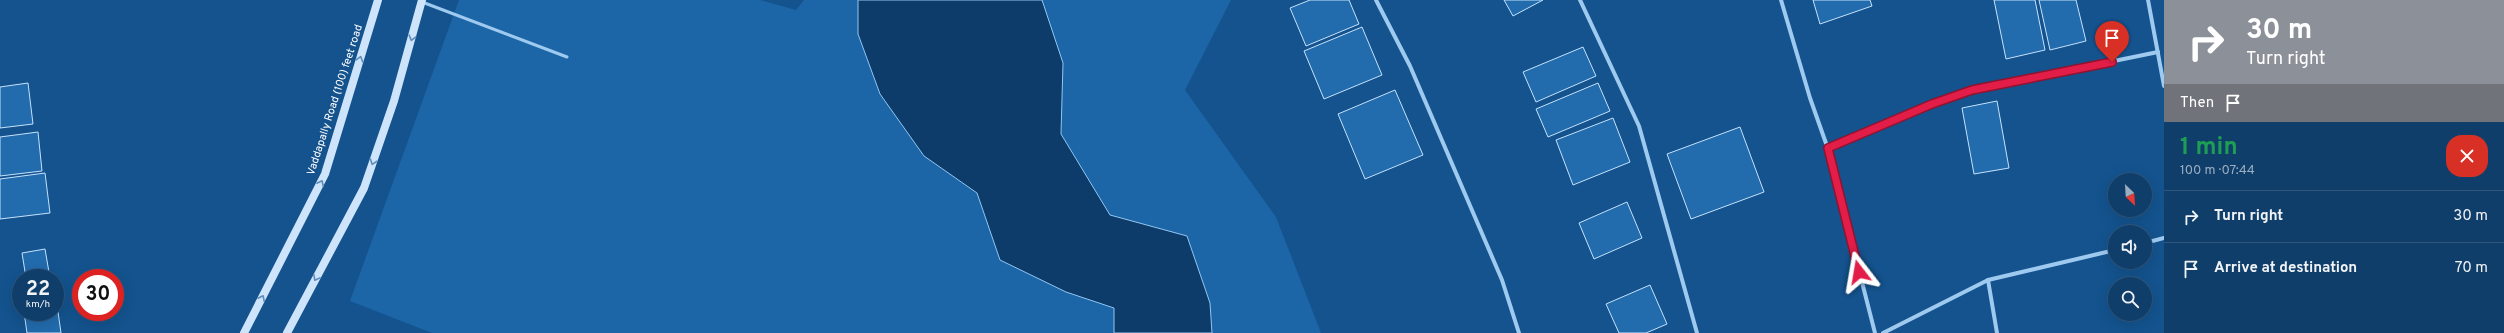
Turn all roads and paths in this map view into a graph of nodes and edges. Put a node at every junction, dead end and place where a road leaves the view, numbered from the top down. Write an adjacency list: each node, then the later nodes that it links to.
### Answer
1 (378, 0): 15 (main road, Vaddapally Road (100) feet road, one-way to 1)
2 (1376, 0): 17 (street)
3 (1580, 0): 18 (street)
4 (1781, 0): 10 (street)
5 (2148, 0): 7 (street)
6 (422, 1): 8 (lane); 16 (main road, one-way to 16)
7 (2158, 52): 9 (street); 10 (street)
8 (567, 57)
9 (2164, 86)
10 (1828, 148): 19 (street)
11 (2164, 238): 12 (street)
12 (2152, 241)
13 (2108, 252): 14 (street)
14 (1988, 280): 20 (street); 21 (street)
15 (244, 333)
16 (287, 333)
17 (1519, 333)
18 (1697, 333)
19 (1875, 333)
20 (1883, 333)
21 (1997, 333)

